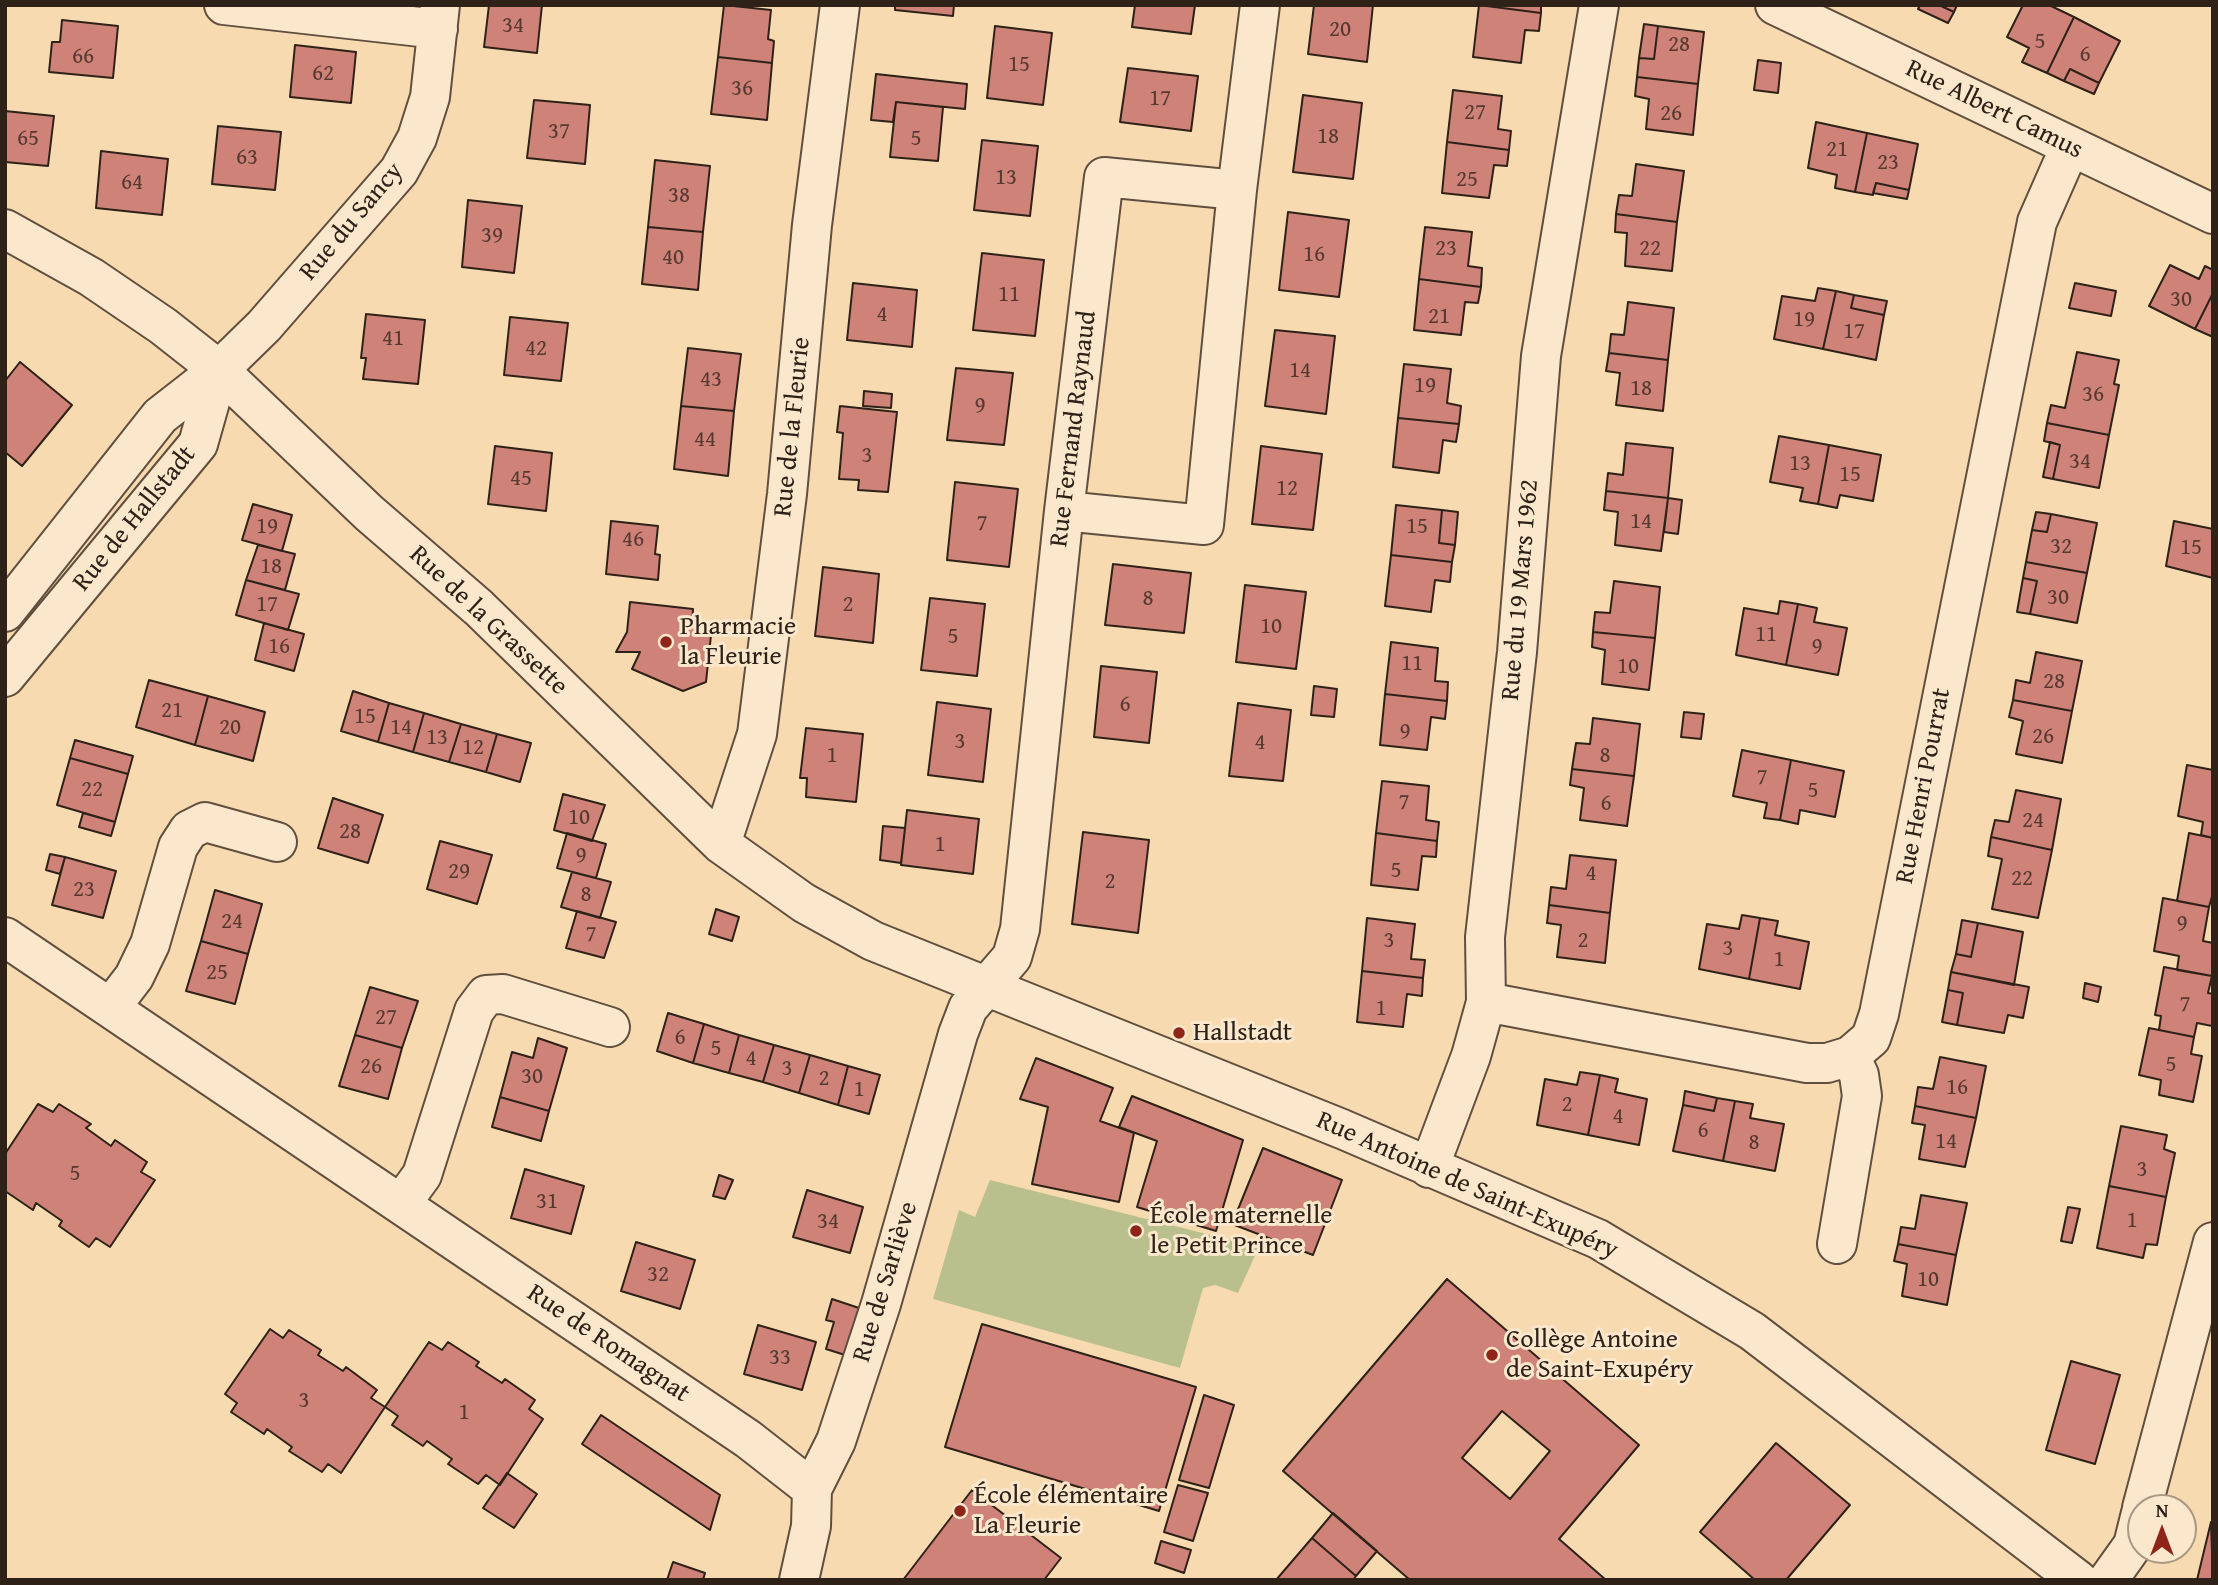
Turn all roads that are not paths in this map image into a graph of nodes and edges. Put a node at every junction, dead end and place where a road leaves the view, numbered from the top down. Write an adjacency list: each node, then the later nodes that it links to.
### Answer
1 (224, 5): 6 (street)
2 (840, 5): 16 (street, Rue de la Fleurie)
3 (1260, 5): 8 (street)
4 (1599, 5): 19 (street, Rue du 19 Mars 1962)
5 (1775, 5): 7 (street, Rue Albert Camus)
6 (439, 17): 11 (street, Rue du Sancy)
7 (2070, 147): 9 (street, Rue Albert Camus); 22 (street, Rue Henri Pourrat)
8 (1237, 190): 12 (street, Rue Fernand Raynaud); 12 (street)
9 (2213, 214)
10 (5, 229): 11 (street, Rue de la Grassette)
11 (219, 370): 13 (street, Rue de Hallstadt); 14 (street, Rue de Hallstadt); 16 (street, Rue de la Grassette)
12 (1064, 511): 18 (street, Rue Fernand Raynaud)
13 (5, 612)
14 (5, 677)
15 (277, 842): 20 (street)
16 (721, 844): 18 (street, Rue de la Grassette)
17 (5, 937): 20 (street, Rue de Romagnat)
18 (986, 989): 23 (street, Rue Antoine de Saint-Exupéry); 27 (street, Rue de Sarliève)
19 (1486, 1002): 22 (street); 23 (street, Rue du 19 Mars 1962)
20 (111, 1007): 24 (street, Rue de Romagnat)
21 (610, 1027): 24 (street)
22 (1850, 1056): 26 (street)
23 (1429, 1168): 31 (street, Rue Antoine de Saint-Exupéry)
24 (401, 1204): 27 (street, Rue de Romagnat)
25 (2213, 1242): 28 (street)
26 (1838, 1244)
27 (812, 1489): 30 (street, Rue de Sarliève)
28 (2146, 1494)
29 (2127, 1553): 32 (street)
30 (799, 1580)
31 (2078, 1580)
32 (2108, 1580)

